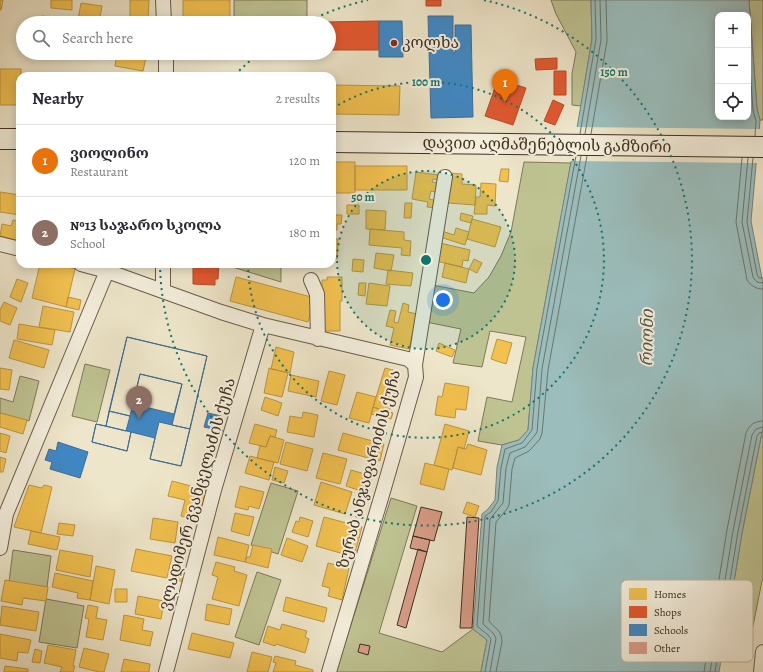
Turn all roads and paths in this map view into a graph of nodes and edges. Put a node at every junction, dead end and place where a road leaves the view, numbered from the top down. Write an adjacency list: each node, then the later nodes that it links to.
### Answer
1 (163, 0): 2 (street)
2 (164, 16)
3 (166, 60): 4 (street)
4 (166, 72)
5 (0, 139): 6 (main road)
6 (16, 139)
7 (336, 142): 8 (main road, დავით აღმაშენებლის გამზირი)
8 (763, 147)
9 (445, 177): 19 (street, ზურაბ ანჯაფარიძის ქუჩა)
10 (0, 244): 11 (street)
11 (16, 248)
12 (96, 268): 14 (street)
13 (163, 268): 16 (street)
14 (107, 271): 16 (street); 20 (street)
15 (311, 280): 18 (street)
16 (163, 291): 17 (street)
17 (263, 326): 18 (street); 22 (street, ვლადიმერ გვანცელაძის ქუჩა)
18 (318, 339): 19 (street)
19 (415, 365): 23 (street, ზურაბ ანჯაფარიძის ქუჩა)
20 (0, 548)
21 (763, 652): 24 (street)
22 (166, 672)
23 (329, 672)
24 (760, 672)

